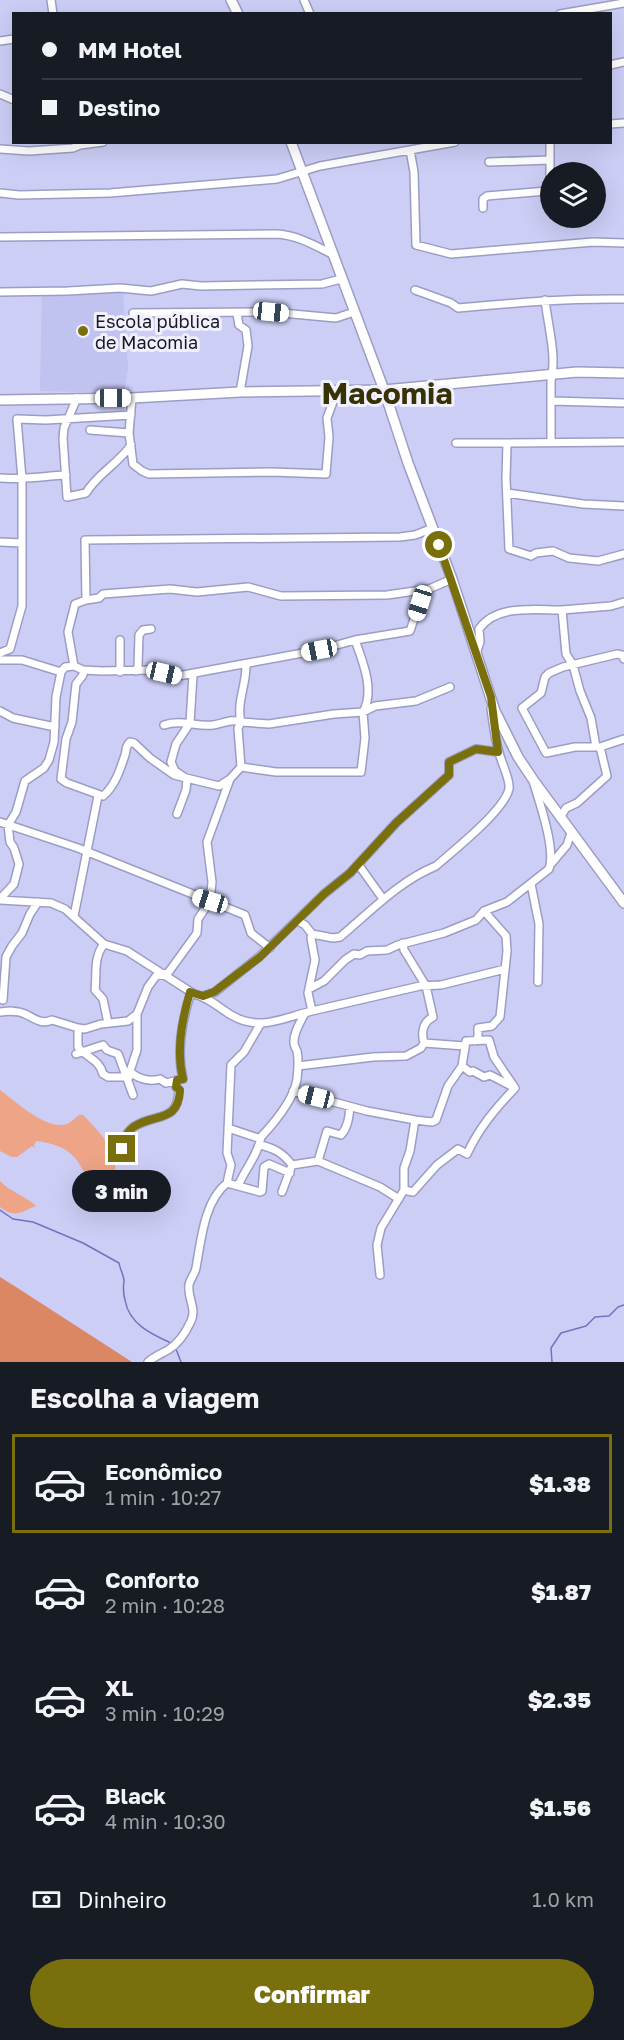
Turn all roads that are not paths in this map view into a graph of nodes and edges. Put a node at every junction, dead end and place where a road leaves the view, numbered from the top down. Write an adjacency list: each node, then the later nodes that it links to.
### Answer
1 (624, 3): 2 (street)
2 (572, 12)
3 (78, 144): 7 (street)
4 (292, 144): 12 (main road)
5 (442, 144): 9 (street)
6 (550, 144): 10 (street)
7 (29, 147): 8 (street)
8 (0, 149)
9 (410, 150): 12 (street); 17 (street)
10 (550, 160): 11 (street)
11 (489, 162)
12 (301, 171): 14 (street); 18 (main road)
13 (540, 192): 15 (street)
14 (0, 193)
15 (483, 208)
16 (0, 237): 18 (street)
17 (624, 243)
18 (332, 254): 19 (main road)
19 (341, 279): 21 (street); 24 (main road)
20 (416, 290): 23 (street)
21 (0, 292)
22 (624, 299): 23 (street)
23 (545, 300): 28 (street)
24 (354, 312): 26 (street); 29 (main road)
25 (133, 313): 26 (street)
26 (237, 314): 31 (street)
27 (624, 373): 28 (main road)
28 (553, 374): 29 (main road); 35 (street)
29 (384, 390): 30 (main road); 51 (main road)
30 (337, 391): 31 (main road); 45 (street)
31 (240, 392): 33 (main road)
32 (77, 398): 33 (main road); 34 (main road); 38 (street)
33 (132, 398): 37 (street)
34 (0, 400)
35 (551, 401): 36 (street); 41 (street)
36 (624, 403)
37 (130, 415): 38 (street); 40 (street)
38 (68, 418): 46 (street); 48 (street)
39 (90, 430): 40 (street)
40 (129, 433): 45 (street)
41 (551, 442): 42 (street); 44 (street)
42 (624, 442)
43 (456, 443): 44 (street)
44 (507, 443): 49 (street)
45 (131, 446): 46 (street)
46 (66, 475): 48 (street)
47 (0, 478): 48 (street)
48 (22, 479): 53 (street)
49 (507, 493): 50 (street); 54 (street)
50 (624, 506)
51 (433, 528): 55 (main road); 57 (street)
52 (0, 542): 53 (street)
53 (22, 543): 63 (street)
54 (624, 554)
55 (452, 579): 56 (street); 64 (main road)
56 (424, 590): 57 (street); 62 (street)
57 (86, 600): 69 (street)
58 (624, 602): 59 (street)
59 (562, 610): 64 (street); 68 (street)
60 (151, 629): 71 (street)
61 (120, 640): 73 (street)
62 (355, 640): 67 (street); 78 (street)
63 (0, 653)
64 (476, 654): 76 (main road)
65 (624, 659): 68 (street)
66 (0, 660): 72 (street)
67 (246, 664): 74 (street); 79 (street)
68 (573, 665): 84 (street); 84 (street)
69 (74, 666): 70 (street); 72 (street)
70 (83, 670): 73 (street); 90 (street)
71 (136, 670): 73 (street); 74 (street)
72 (61, 672): 82 (street)
73 (120, 672)
74 (193, 675): 80 (street)
75 (450, 687): 78 (street)
76 (491, 697): 85 (street); 89 (main road)
77 (0, 711): 82 (street)
78 (363, 712): 79 (street); 86 (street)
79 (241, 722): 80 (street); 86 (street)
80 (190, 723): 81 (street); 87 (street)
81 (164, 725)
82 (55, 727): 94 (street)
83 (624, 739): 84 (street)
84 (598, 747): 92 (street)
85 (498, 752): 99 (street); 102 (street)
86 (241, 766): 88 (street)
87 (187, 779): 88 (street); 90 (street); 91 (street)
88 (230, 779): 104 (street)
89 (534, 781): 92 (main road); 100 (street)
90 (98, 796): 98 (street)
91 (177, 814)
92 (560, 818): 95 (main road)
93 (0, 822): 94 (street)
94 (8, 825): 98 (street); 103 (street)
95 (571, 833): 96 (main road); 97 (street)
96 (578, 843): 97 (street); 106 (main road)
97 (567, 845): 100 (street)
98 (87, 852): 104 (street); 108 (street)
99 (358, 864): 102 (street); 109 (street)
100 (551, 864): 101 (street)
101 (531, 884): 107 (street); 116 (street)
102 (383, 899): 110 (street)
103 (0, 900): 105 (street)
104 (210, 901): 113 (street); 115 (street)
105 (38, 902): 108 (street); 121 (street)
106 (624, 903)
107 (484, 911): 111 (street); 114 (street)
108 (74, 916): 112 (street)
109 (298, 921): 110 (street); 113 (street)
110 (312, 934): 118 (street)
111 (403, 943): 117 (street); 118 (street)
112 (104, 945): 115 (street); 125 (street)
113 (270, 948): 120 (street)
114 (505, 969): 117 (street); 128 (street)
115 (164, 974): 119 (street); 124 (street)
116 (538, 982)
117 (426, 986): 123 (street); 129 (street)
118 (309, 989): 123 (street)
119 (190, 992): 120 (street); 135 (street)
120 (203, 996): 126 (street)
121 (3, 999)
122 (0, 1012): 127 (street)
123 (309, 1012): 126 (street); 132 (street)
124 (137, 1014): 125 (street); 134 (street)
125 (108, 1023): 127 (street)
126 (261, 1023): 141 (street)
127 (78, 1028): 131 (street)
128 (475, 1041): 130 (street); 136 (street)
129 (424, 1043): 130 (street); 132 (street)
130 (465, 1046): 133 (street)
131 (79, 1052): 134 (street); 134 (street)
132 (298, 1066): 137 (street)
133 (462, 1066): 136 (street); 140 (street)
134 (130, 1076): 135 (street); 138 (street)
135 (177, 1080): 143 (street)
136 (515, 1088): 149 (street)
137 (293, 1091): 139 (street); 142 (street)
138 (134, 1095)
139 (350, 1107): 140 (street); 144 (street)
140 (415, 1120): 149 (street)
141 (228, 1128): 142 (street); 147 (street)
142 (261, 1141): 145 (street); 148 (street)
143 (122, 1149)
144 (318, 1161): 145 (street); 151 (street)
145 (292, 1165): 146 (street)
146 (290, 1173): 148 (street); 150 (street)
147 (227, 1183): 148 (street); 153 (street)
148 (238, 1186)
149 (404, 1190): 151 (street)
150 (282, 1192)
151 (399, 1199): 152 (street)
152 (380, 1275)
153 (148, 1362)

